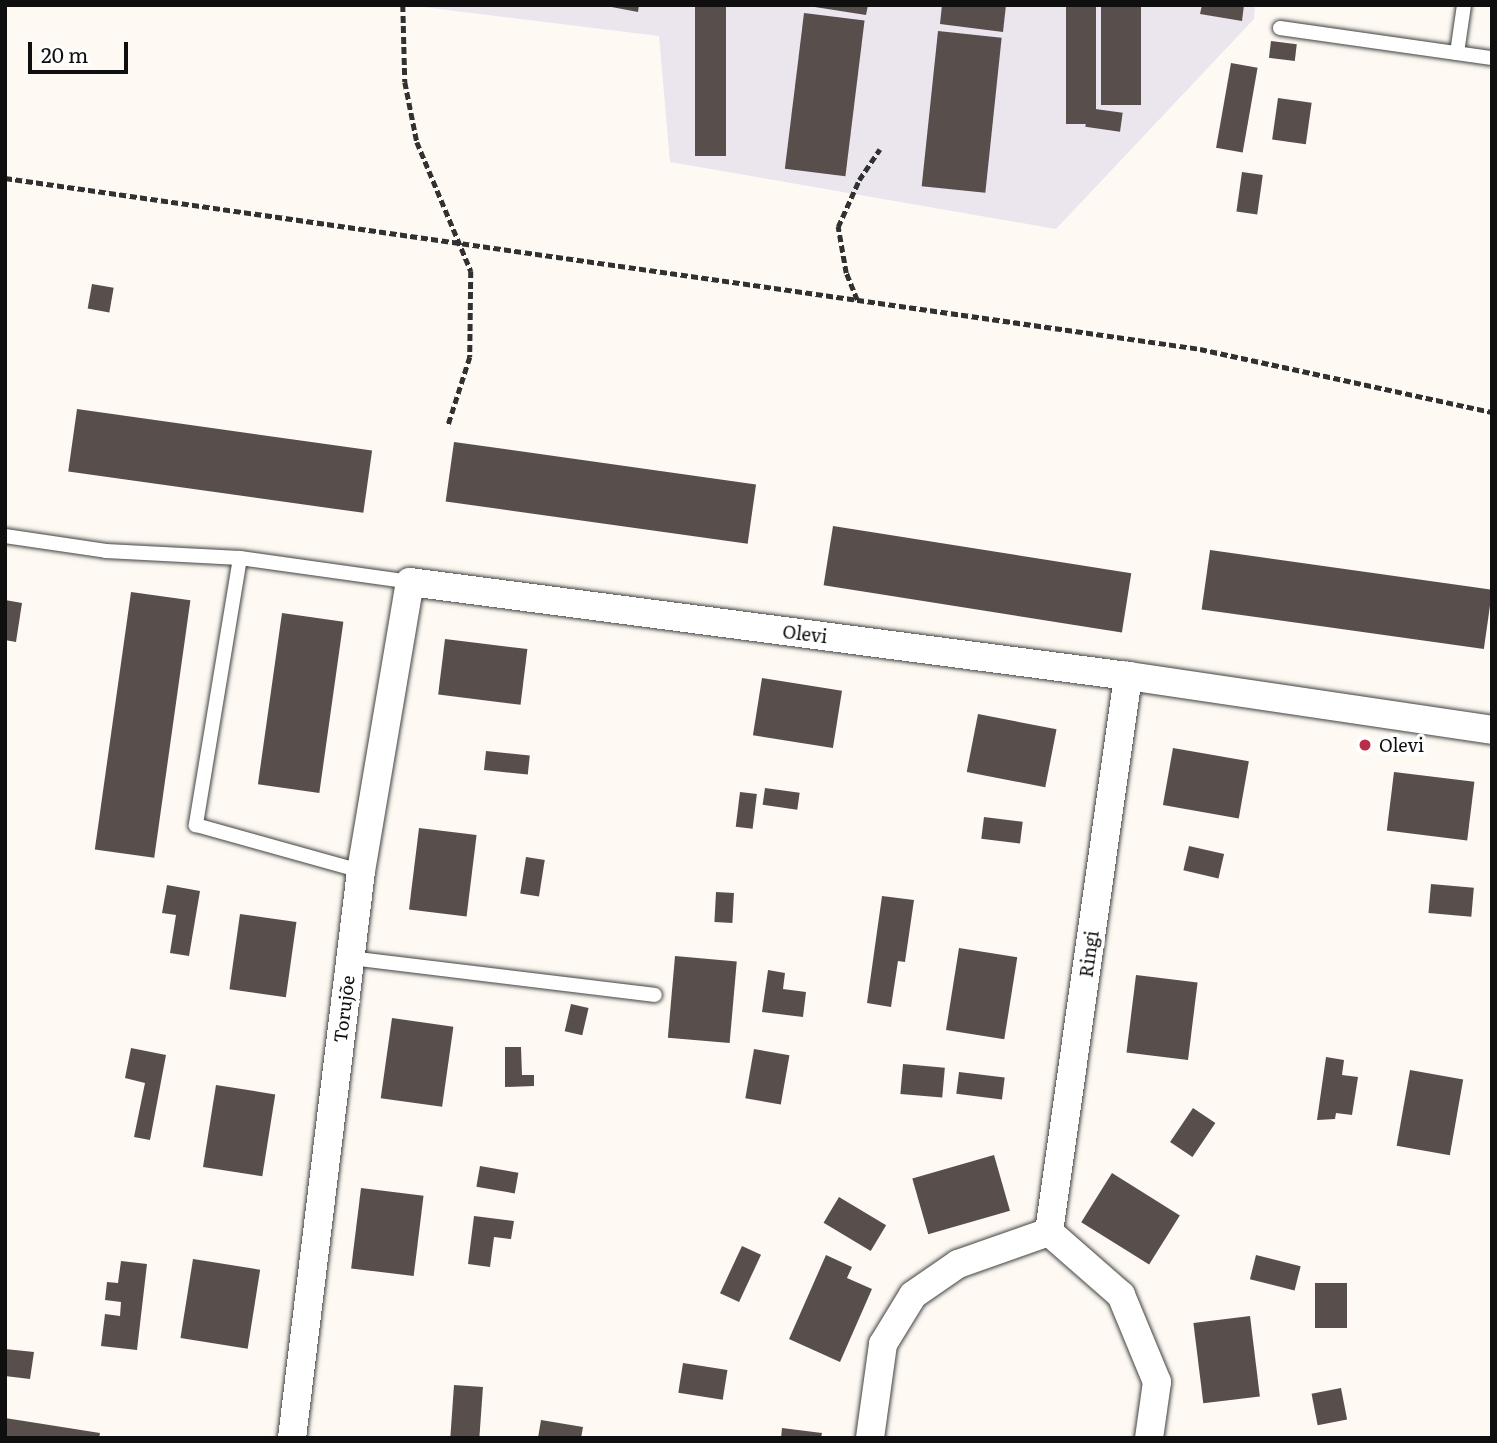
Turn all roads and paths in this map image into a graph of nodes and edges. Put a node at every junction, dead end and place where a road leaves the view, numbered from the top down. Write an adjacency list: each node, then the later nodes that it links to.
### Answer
1 (403, 5): 8 (path)
2 (1464, 5): 4 (lane)
3 (1280, 28): 4 (lane)
4 (1457, 53): 5 (lane)
5 (1492, 58)
6 (880, 149): 9 (path)
7 (5, 178): 8 (path)
8 (460, 243): 9 (path); 11 (path)
9 (857, 300): 10 (path)
10 (1492, 412)
11 (448, 426)
12 (5, 536): 13 (lane)
13 (240, 558): 14 (lane); 17 (lane)
14 (410, 582): 15 (street, Olevi); 17 (street, Torujõe)
15 (1128, 676): 16 (street, Olevi); 20 (street, Ringi)
16 (1492, 730)
17 (361, 871): 18 (street, Torujõe)
18 (350, 958): 19 (lane); 21 (street, Torujõe)
19 (655, 995)
20 (1049, 1232): 22 (street); 23 (street)
21 (292, 1438)
22 (870, 1438)
23 (1149, 1438)

